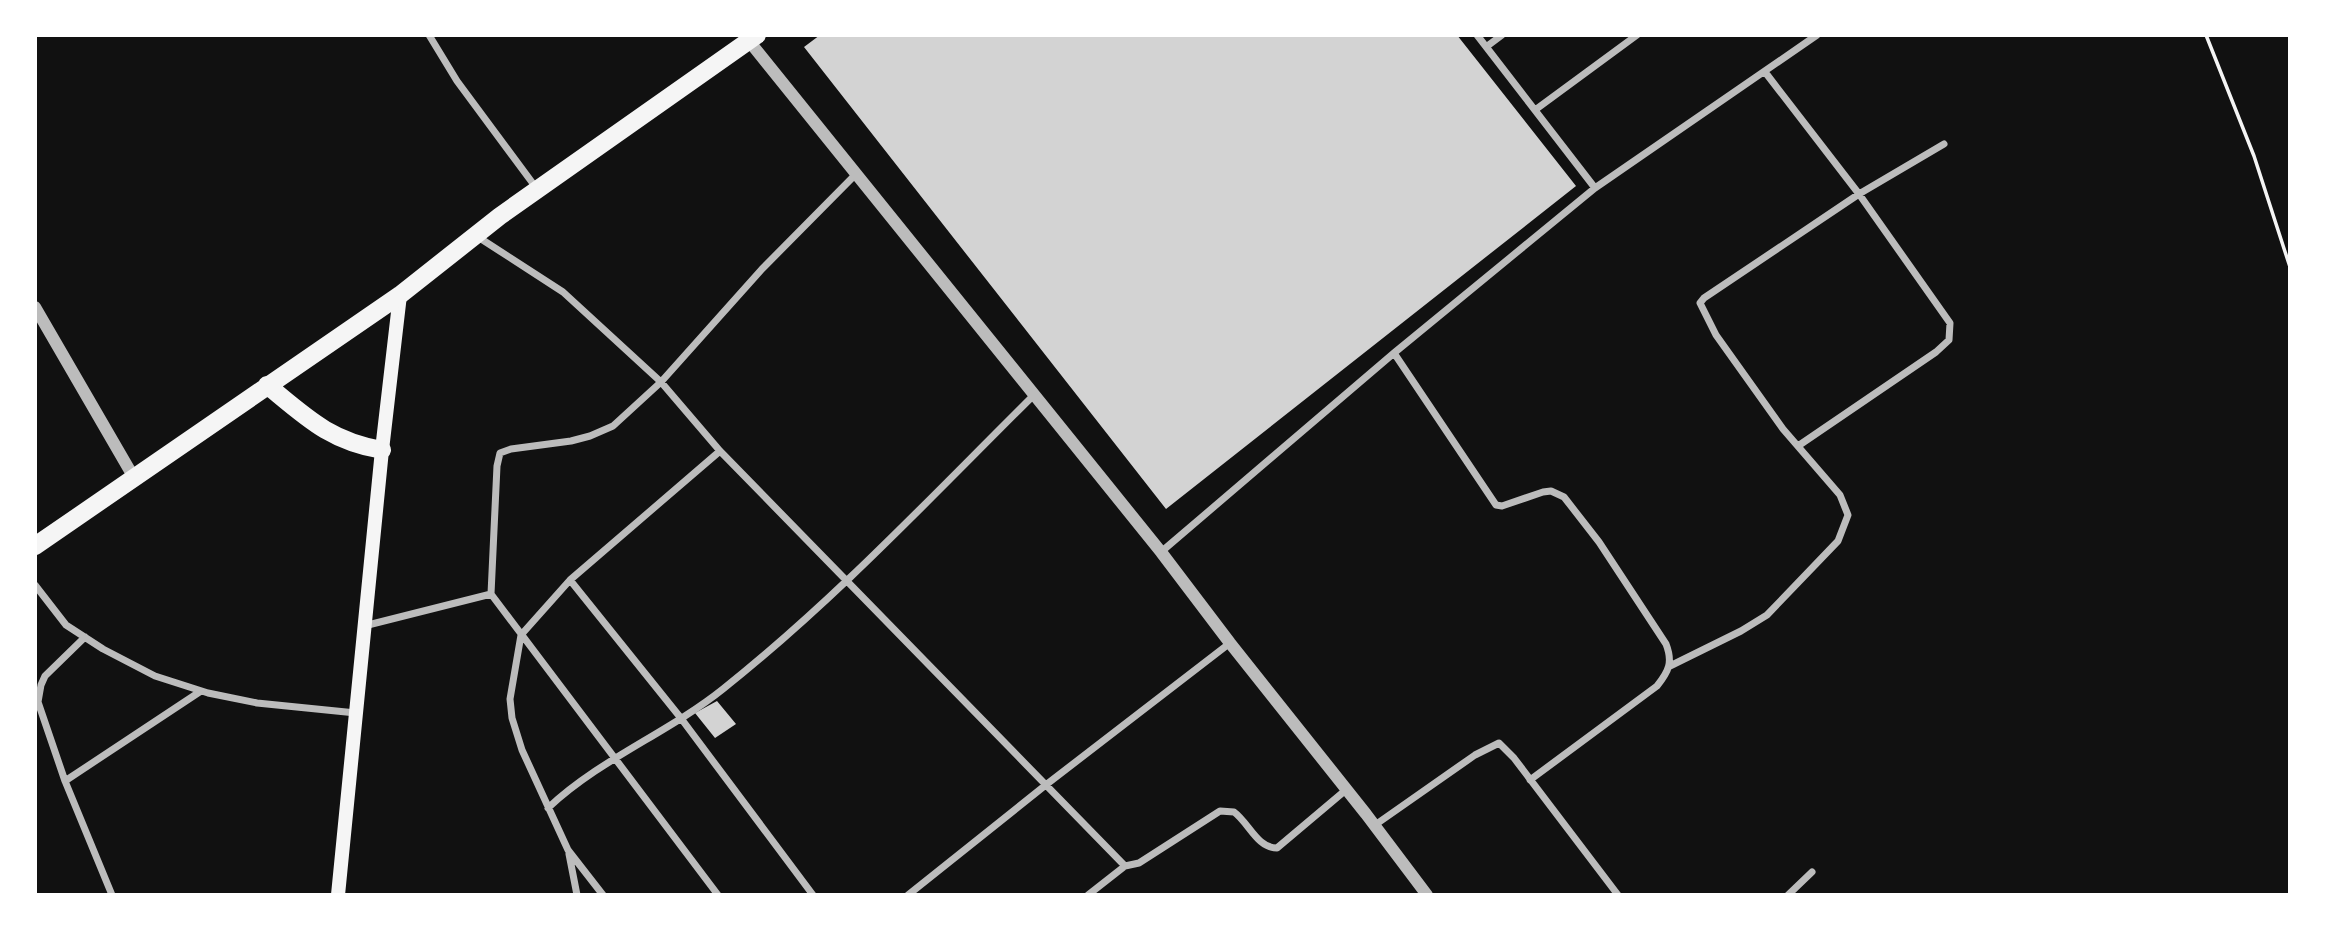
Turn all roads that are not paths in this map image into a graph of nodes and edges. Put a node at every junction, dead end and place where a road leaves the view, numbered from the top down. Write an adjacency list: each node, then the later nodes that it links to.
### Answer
1 (429, 35): 13 (street)
2 (1477, 35): 7 (street)
3 (1502, 35): 7 (street)
4 (1637, 35): 9 (street)
5 (1817, 35): 8 (street)
6 (753, 38): 11 (street); 13 (main road)
7 (1486, 47): 9 (street)
8 (1765, 72): 12 (street); 14 (street)
9 (1535, 110): 12 (street)
10 (1944, 144): 14 (street)
11 (856, 174): 19 (street); 21 (street)
12 (1595, 188): 18 (street)
13 (538, 190): 15 (main road)
14 (1859, 194): 22 (street); 22 (street)
15 (475, 235): 16 (main road); 19 (street)
16 (400, 295): 20 (main road); 23 (main road)
17 (35, 307): 25 (street)
18 (1394, 354): 27 (street); 36 (street)
19 (661, 382): 24 (street); 31 (street)
20 (267, 385): 23 (main road); 25 (main road)
21 (1035, 394): 27 (street); 29 (street)
22 (1798, 446): 36 (street)
23 (382, 450): 32 (main road)
24 (720, 451): 28 (street); 29 (street)
25 (134, 476): 26 (main road)
26 (35, 546)
27 (1161, 552): 35 (street)
28 (570, 580): 33 (street); 39 (street)
29 (848, 581): 39 (street); 43 (street)
30 (35, 584): 34 (street)
31 (491, 594): 32 (street); 33 (street)
32 (364, 626): 38 (main road)
33 (521, 635): 40 (street); 45 (street)
34 (85, 637): 37 (street); 42 (street)
35 (1230, 643): 43 (street); 44 (street)
36 (1670, 666): 41 (street)
37 (201, 691): 38 (street); 42 (street)
38 (356, 713): 51 (main road)
39 (680, 717): 40 (street); 55 (street)
40 (615, 758): 45 (street); 54 (street)
41 (1530, 780): 46 (street); 59 (street)
42 (65, 781): 50 (street)
43 (1047, 784): 48 (street); 56 (street)
44 (1347, 789): 46 (street); 48 (street)
45 (548, 808): 47 (street)
46 (1375, 825): 58 (street)
47 (568, 850): 52 (street); 53 (street)
48 (1125, 866): 57 (street)
49 (1812, 872): 60 (street)
50 (113, 895)
51 (338, 895)
52 (577, 895)
53 (603, 895)
54 (718, 895)
55 (813, 895)
56 (908, 895)
57 (1089, 895)
58 (1427, 895)
59 (1618, 895)
60 (1788, 895)

